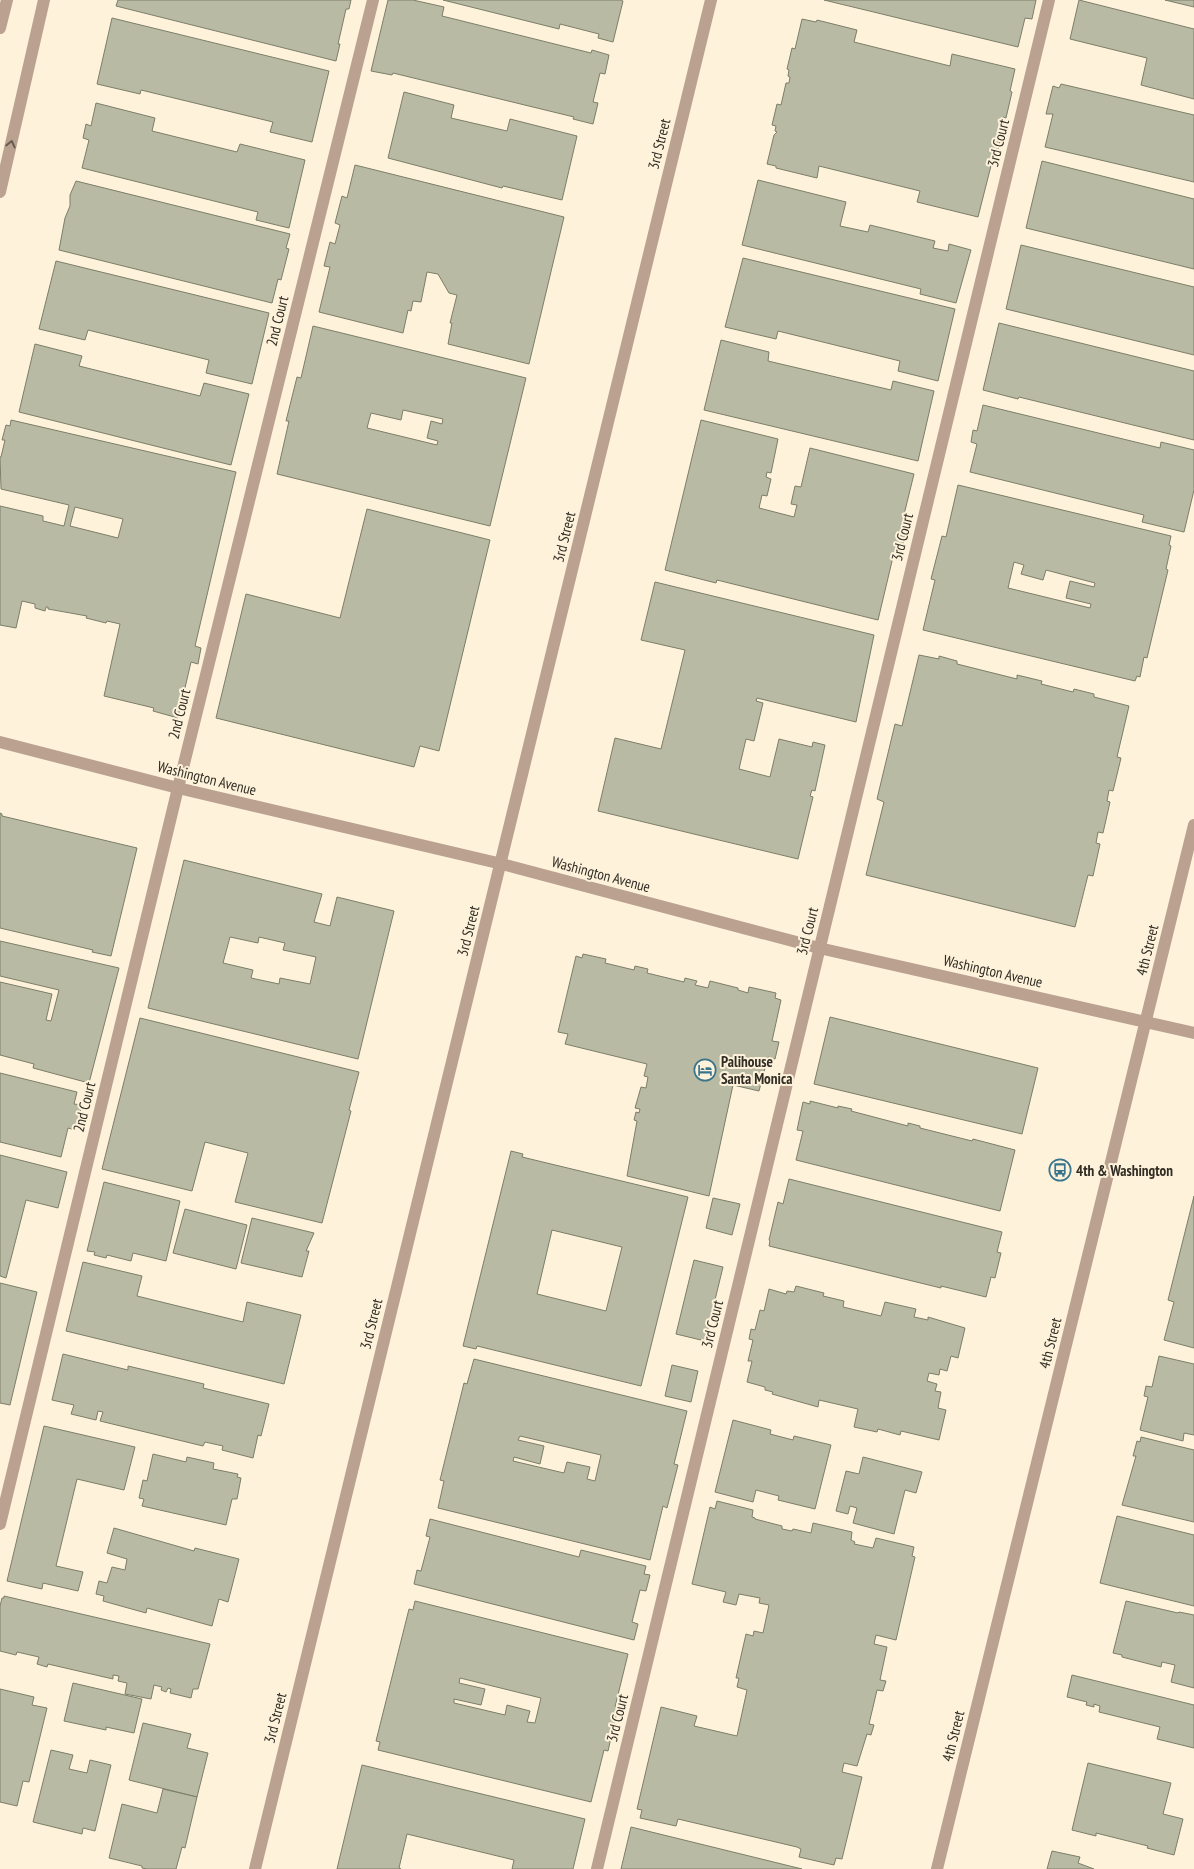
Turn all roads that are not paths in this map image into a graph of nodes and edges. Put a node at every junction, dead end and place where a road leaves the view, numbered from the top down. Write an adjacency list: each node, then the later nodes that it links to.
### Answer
1 (6, 0): 6 (street)
2 (44, 0): 7 (street, one-way to 2)
3 (373, 0): 9 (street, 2nd Court)
4 (710, 0): 11 (street, 3rd Street)
5 (1049, 0): 12 (street, 3rd Court)
6 (0, 28)
7 (0, 192)
8 (0, 742): 9 (street, Washington Avenue)
9 (178, 788): 11 (street, Washington Avenue); 15 (street, 2nd Court)
10 (1194, 825): 13 (street, 4th Street)
11 (502, 864): 12 (street, Washington Avenue); 16 (street, 3rd Street)
12 (819, 948): 13 (street, Washington Avenue); 17 (street, 3rd Court)
13 (1146, 1021): 14 (street, Washington Avenue); 18 (street, 4th Street)
14 (1194, 1033)
15 (0, 1524)
16 (256, 1869)
17 (597, 1869)
18 (937, 1869)

